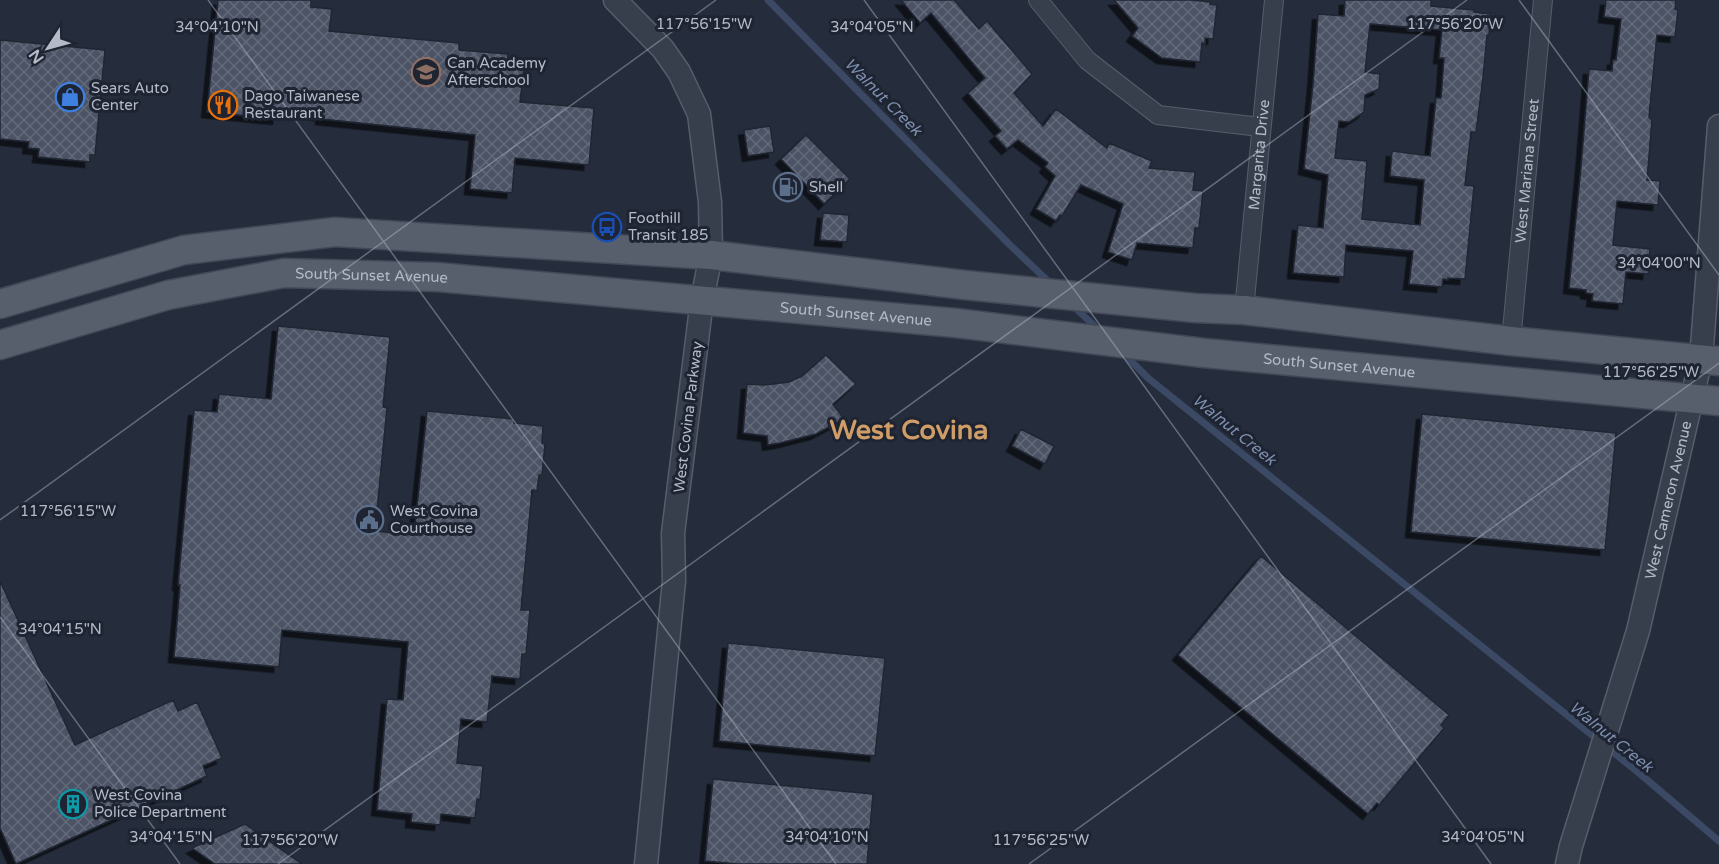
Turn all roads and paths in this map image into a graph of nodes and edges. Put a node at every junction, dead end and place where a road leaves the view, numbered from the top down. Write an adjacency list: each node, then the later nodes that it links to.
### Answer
1 (615, 0): 7 (street, West Covina Parkway)
2 (1038, 0): 6 (street)
3 (1274, 0): 6 (street, Margarita Drive)
4 (1543, 0): 11 (street, West Mariana Street)
5 (1719, 126): 13 (street, West Cameron Avenue)
6 (1260, 127): 10 (street, Margarita Drive)
7 (711, 255): 8 (street, West Covina Parkway); 9 (main road); 10 (main road)
8 (702, 300): 12 (main road, South Sunset Avenue); 14 (main road, South Sunset Avenue); 16 (street, West Covina Parkway)
9 (0, 304)
10 (1244, 310): 11 (main road)
11 (1511, 341): 13 (main road)
12 (0, 345)
13 (1710, 360): 14 (street, West Cameron Avenue)
14 (1705, 400): 15 (street, West Cameron Avenue)
15 (1568, 859)
16 (646, 864)

